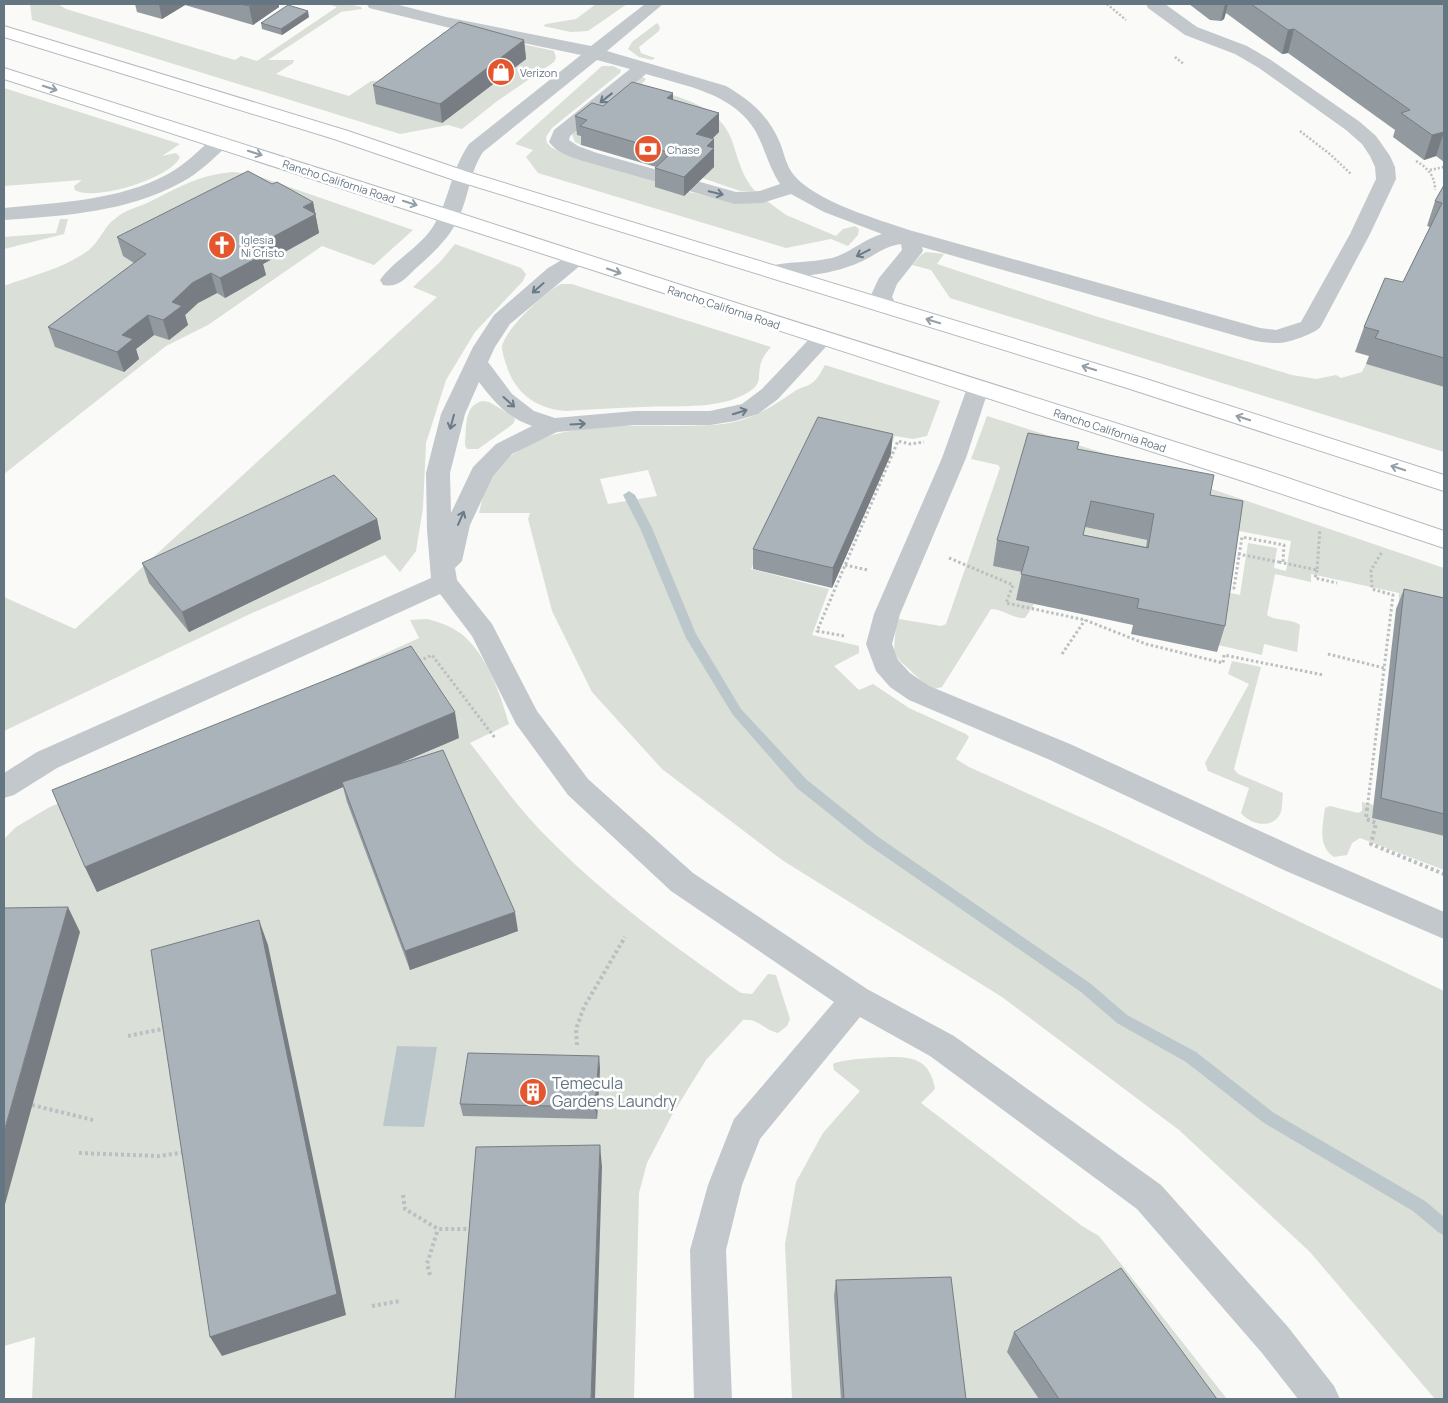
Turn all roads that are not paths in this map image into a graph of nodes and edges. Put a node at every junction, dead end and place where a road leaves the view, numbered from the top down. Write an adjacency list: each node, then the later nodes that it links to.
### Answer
1 (375, 4): 5 (lane)
2 (656, 4): 5 (lane)
3 (1154, 4): 13 (lane)
4 (4, 32): 9 (main road)
5 (595, 54): 6 (lane); 9 (lane)
6 (644, 67): 10 (lane); 10 (lane, one-way to 10)
7 (4, 73): 8 (main road, Rancho California Road, one-way to 8)
8 (220, 142): 11 (lane); 12 (main road, Rancho California Road, one-way to 12)
9 (461, 176): 12 (lane); 15 (main road)
10 (792, 186): 13 (lane)
11 (4, 214)
12 (449, 216): 14 (main road, Rancho California Road); 16 (lane)
13 (909, 236): 15 (lane, one-way to 15); 17 (lane)
14 (577, 259): 18 (main road, Rancho California Road, one-way to 18); 19 (lane, one-way to 19)
15 (773, 271): 17 (main road)
16 (392, 280)
17 (886, 306): 22 (main road, one-way to 17)
18 (823, 338): 20 (main road, Rancho California Road); 21 (lane, one-way to 18)
19 (478, 364): 21 (lane, one-way to 21); 24 (lane, one-way to 24)
20 (978, 388): 23 (main road, Rancho California Road); 26 (lane)
21 (553, 425): 24 (lane, one-way to 21)
22 (1444, 483)
23 (1444, 540)
24 (444, 582): 25 (lane); 27 (lane)
25 (4, 787)
26 (1444, 926)
27 (856, 998): 28 (lane); 29 (lane)
28 (713, 1399)
29 (1321, 1399)

